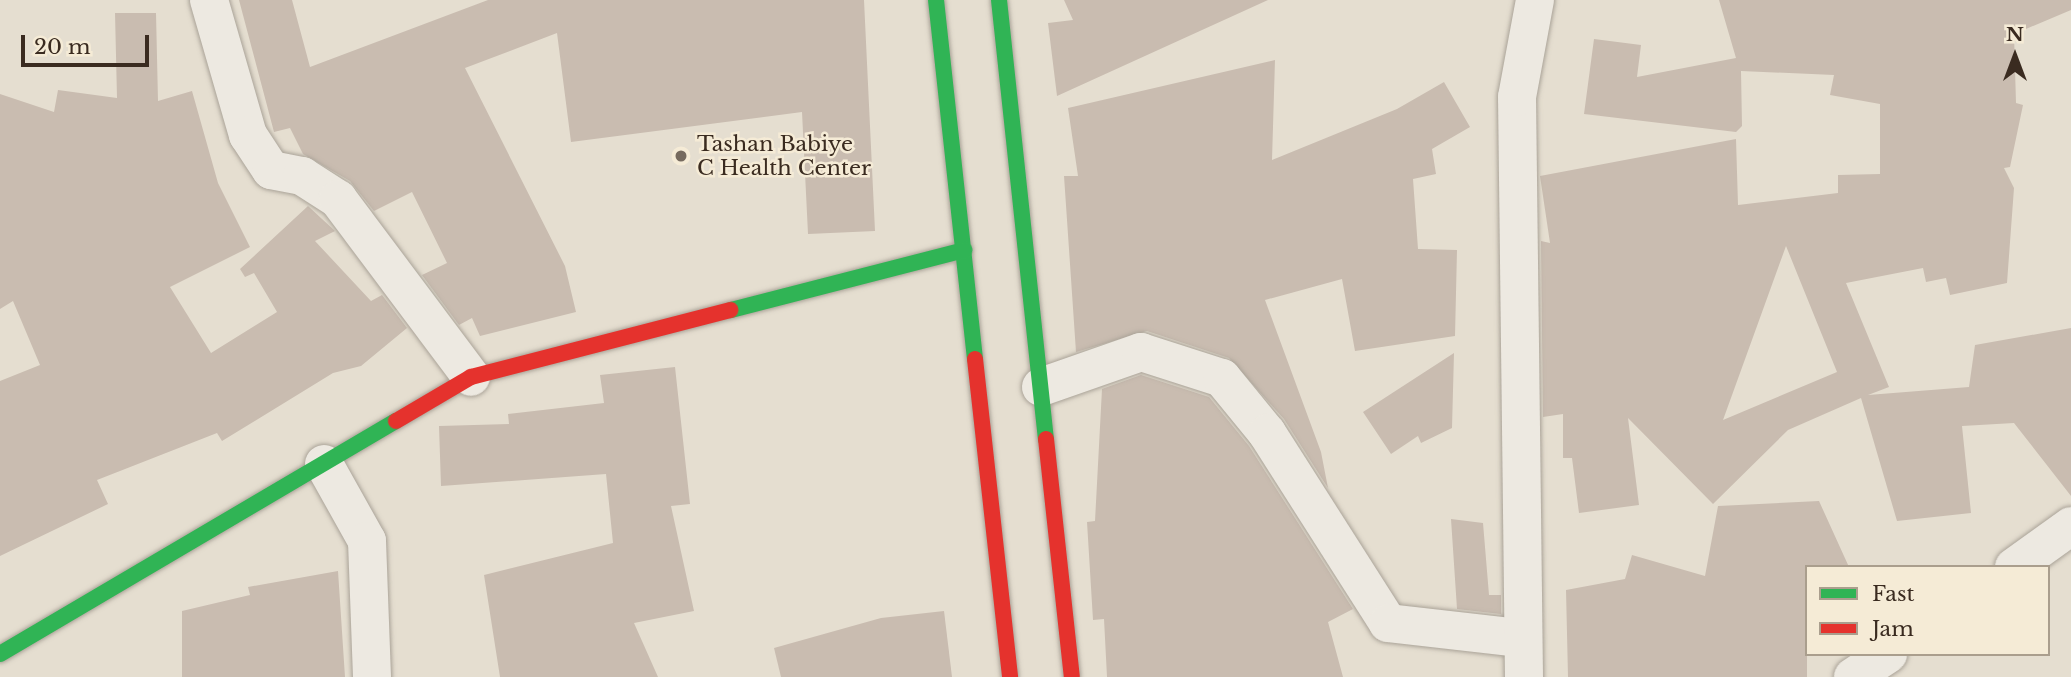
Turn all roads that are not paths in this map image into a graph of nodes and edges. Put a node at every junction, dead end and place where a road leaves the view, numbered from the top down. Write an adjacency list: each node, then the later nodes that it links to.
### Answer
1 (209, 0): 6 (street)
2 (936, 0): 5 (street)
3 (999, 0): 7 (street)
4 (1535, 0): 11 (street)
5 (964, 250): 6 (street); 15 (street)
6 (471, 377): 8 (street)
7 (1041, 387): 11 (street); 16 (street)
8 (324, 464): 12 (street); 14 (street)
9 (2071, 526): 10 (street)
10 (2017, 565)
11 (1519, 638): 17 (street)
12 (0, 654)
13 (1885, 656): 18 (street)
14 (372, 677)
15 (1010, 677)
16 (1072, 677)
17 (1524, 677)
18 (1853, 677)

